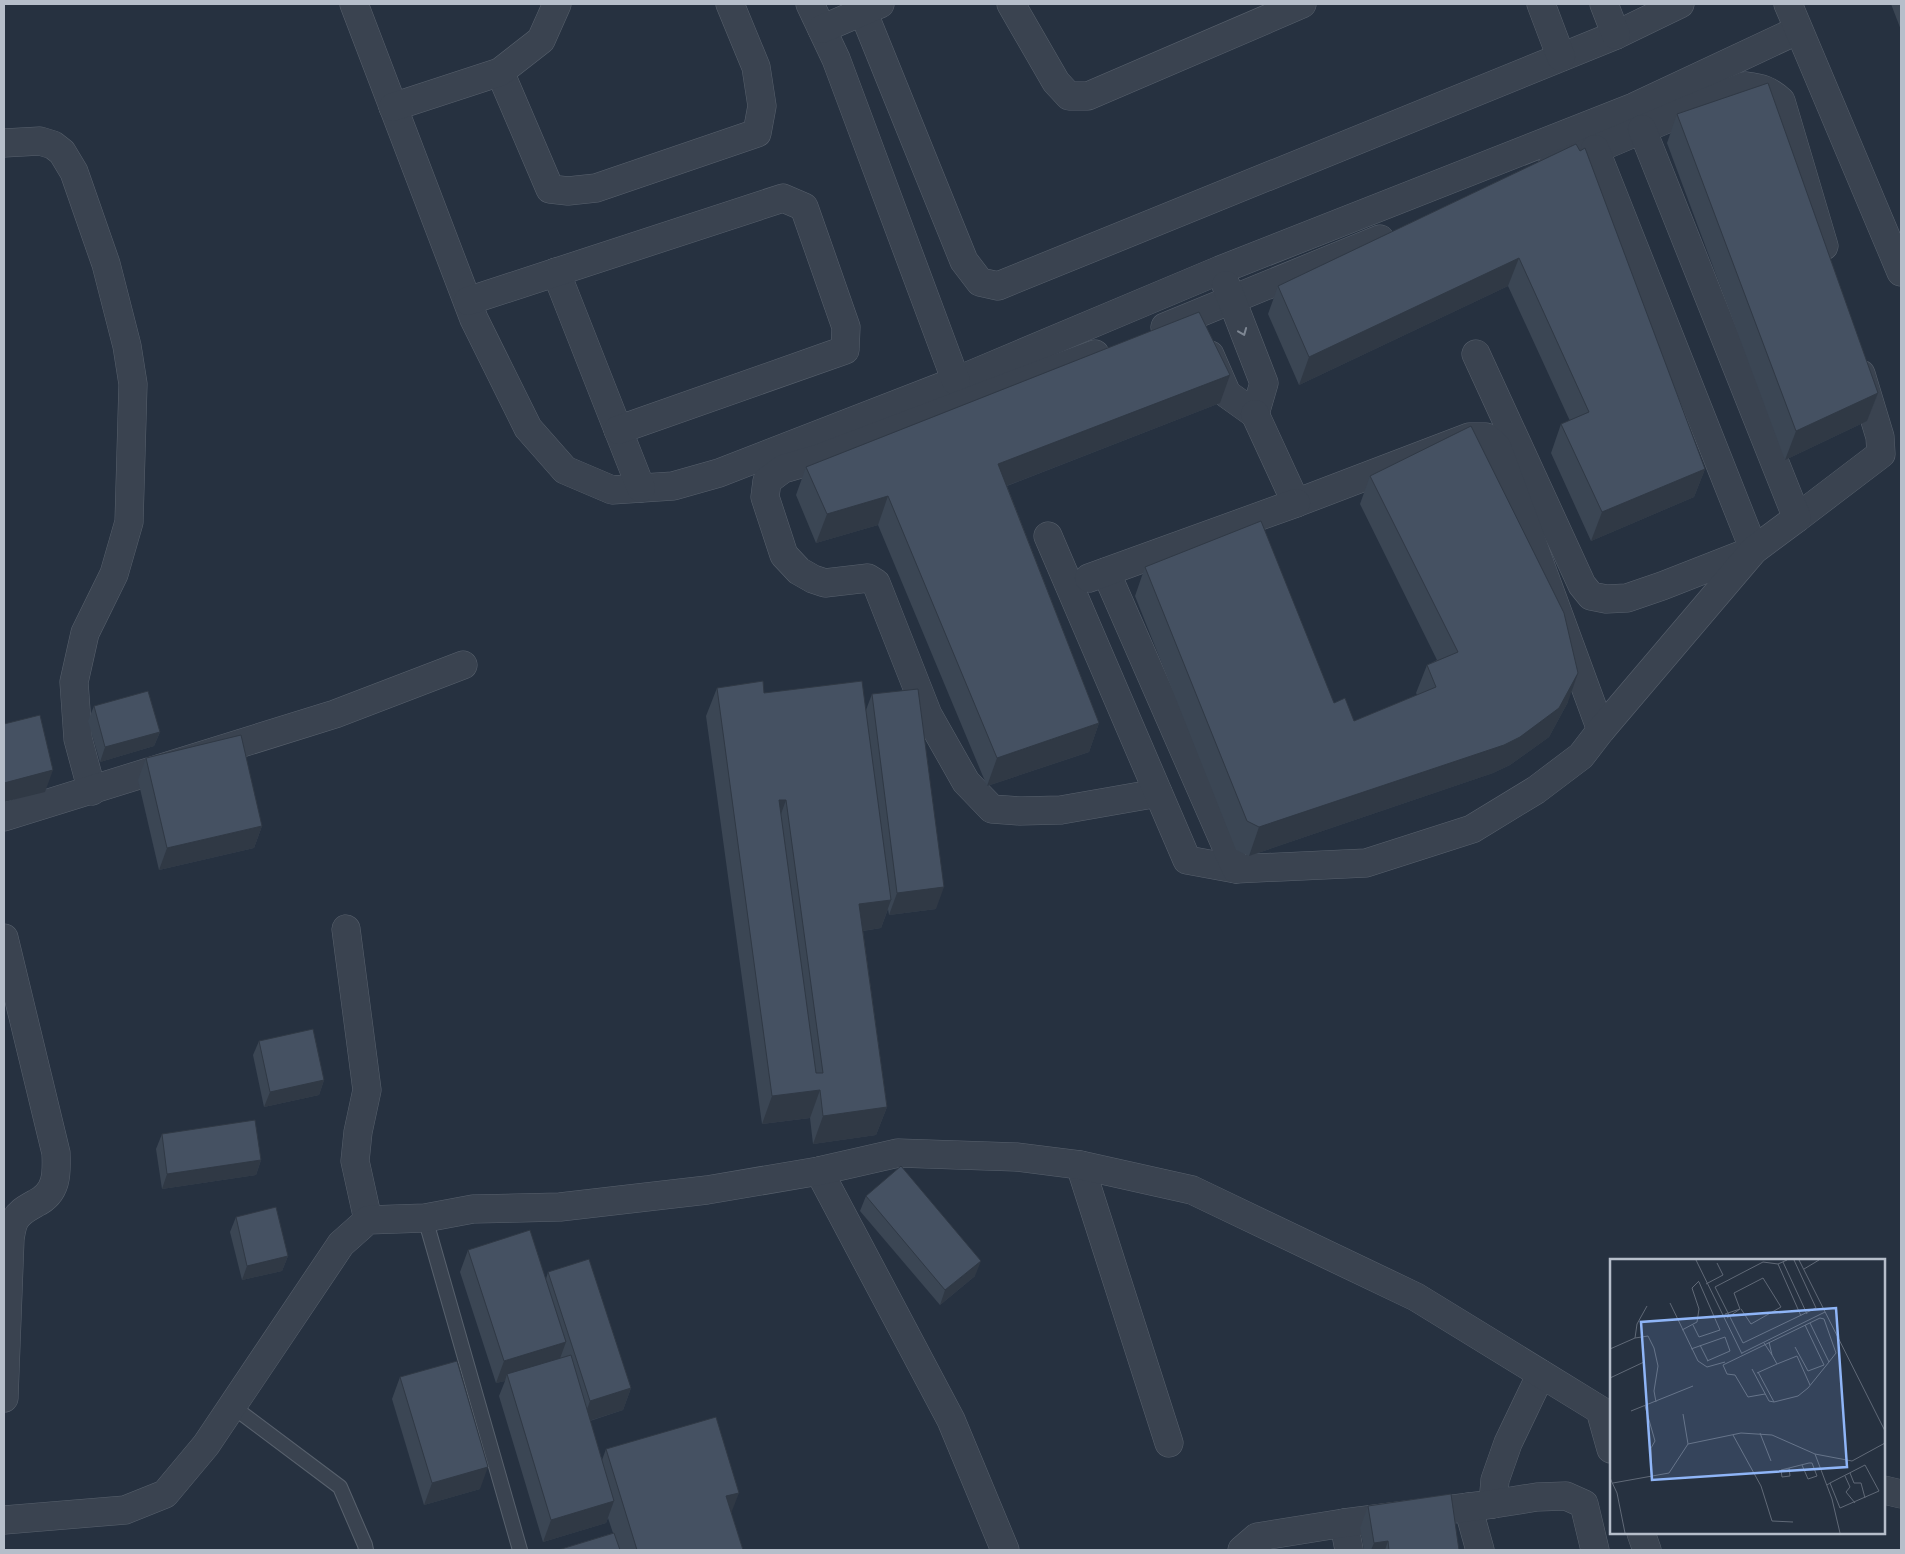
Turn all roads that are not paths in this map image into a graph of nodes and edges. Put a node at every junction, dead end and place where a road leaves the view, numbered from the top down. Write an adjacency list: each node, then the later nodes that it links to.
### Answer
1 (354, 4): 17 (street)
2 (557, 4): 16 (street)
3 (730, 4): 16 (street)
4 (810, 4): 12 (street)
5 (1011, 4): 6 (street)
6 (1302, 4)
7 (1541, 4): 15 (street)
8 (1604, 4): 14 (street)
9 (1680, 4): 14 (street)
10 (1788, 4): 13 (street)
11 (868, 6): 12 (street); 15 (street)
12 (822, 29): 33 (street)
13 (1798, 30): 23 (street); 25 (street)
14 (1616, 35): 15 (street)
15 (1560, 57)
16 (500, 72): 17 (street)
17 (393, 107): 28 (street)
18 (1642, 129): 20 (street); 26 (street); 38 (street)
19 (4, 143): 45 (street)
20 (1595, 149): 21 (street); 40 (street)
21 (1532, 176)
22 (1404, 229): 29 (street)
23 (1220, 270): 27 (street); 29 (street)
24 (556, 272): 28 (street); 35 (street); 35 (street)
25 (1901, 272)
26 (1832, 274)
27 (1180, 287): 30 (street); 33 (street)
28 (468, 301): 36 (street)
29 (1231, 302): 30 (street); 34 (street, one-way to 34)
30 (1193, 317): 34 (street); 46 (street)
31 (1854, 350): 38 (street)
32 (1476, 354): 40 (street)
33 (956, 381): 36 (street)
34 (1256, 414): 37 (street)
35 (618, 430): 36 (street)
36 (641, 488)
37 (1296, 503): 41 (street); 44 (street)
38 (1797, 518): 40 (street)
39 (1048, 536): 42 (street)
40 (1754, 550): 44 (street)
41 (1106, 572): 42 (street); 48 (street)
42 (1069, 585): 46 (street)
43 (463, 665): 45 (street)
44 (1601, 730): 48 (street)
45 (92, 791): 47 (street)
46 (1158, 794): 48 (street)
47 (4, 817)
48 (1236, 869)
49 (346, 928): 54 (street)
50 (4, 938): 56 (street)
51 (1080, 1165): 52 (street); 55 (street); 60 (street)
52 (819, 1171): 53 (street); 69 (street)
53 (425, 1218): 54 (street); 68 (lane)
54 (368, 1220): 57 (street)
55 (1541, 1374): 58 (street); 63 (street)
56 (4, 1398)
57 (232, 1406): 64 (street); 67 (lane)
58 (1606, 1411): 59 (street)
59 (1610, 1441)
60 (1169, 1444)
61 (1885, 1490): 62 (street)
62 (1901, 1494)
63 (1481, 1506): 65 (street); 72 (street); 73 (street)
64 (4, 1520)
65 (1344, 1523): 70 (street); 71 (street)
66 (1641, 1534): 74 (street)
67 (366, 1550)
68 (520, 1550)
69 (1005, 1550)
70 (1242, 1550)
71 (1350, 1550)
72 (1480, 1550)
73 (1595, 1550)
74 (1647, 1550)

